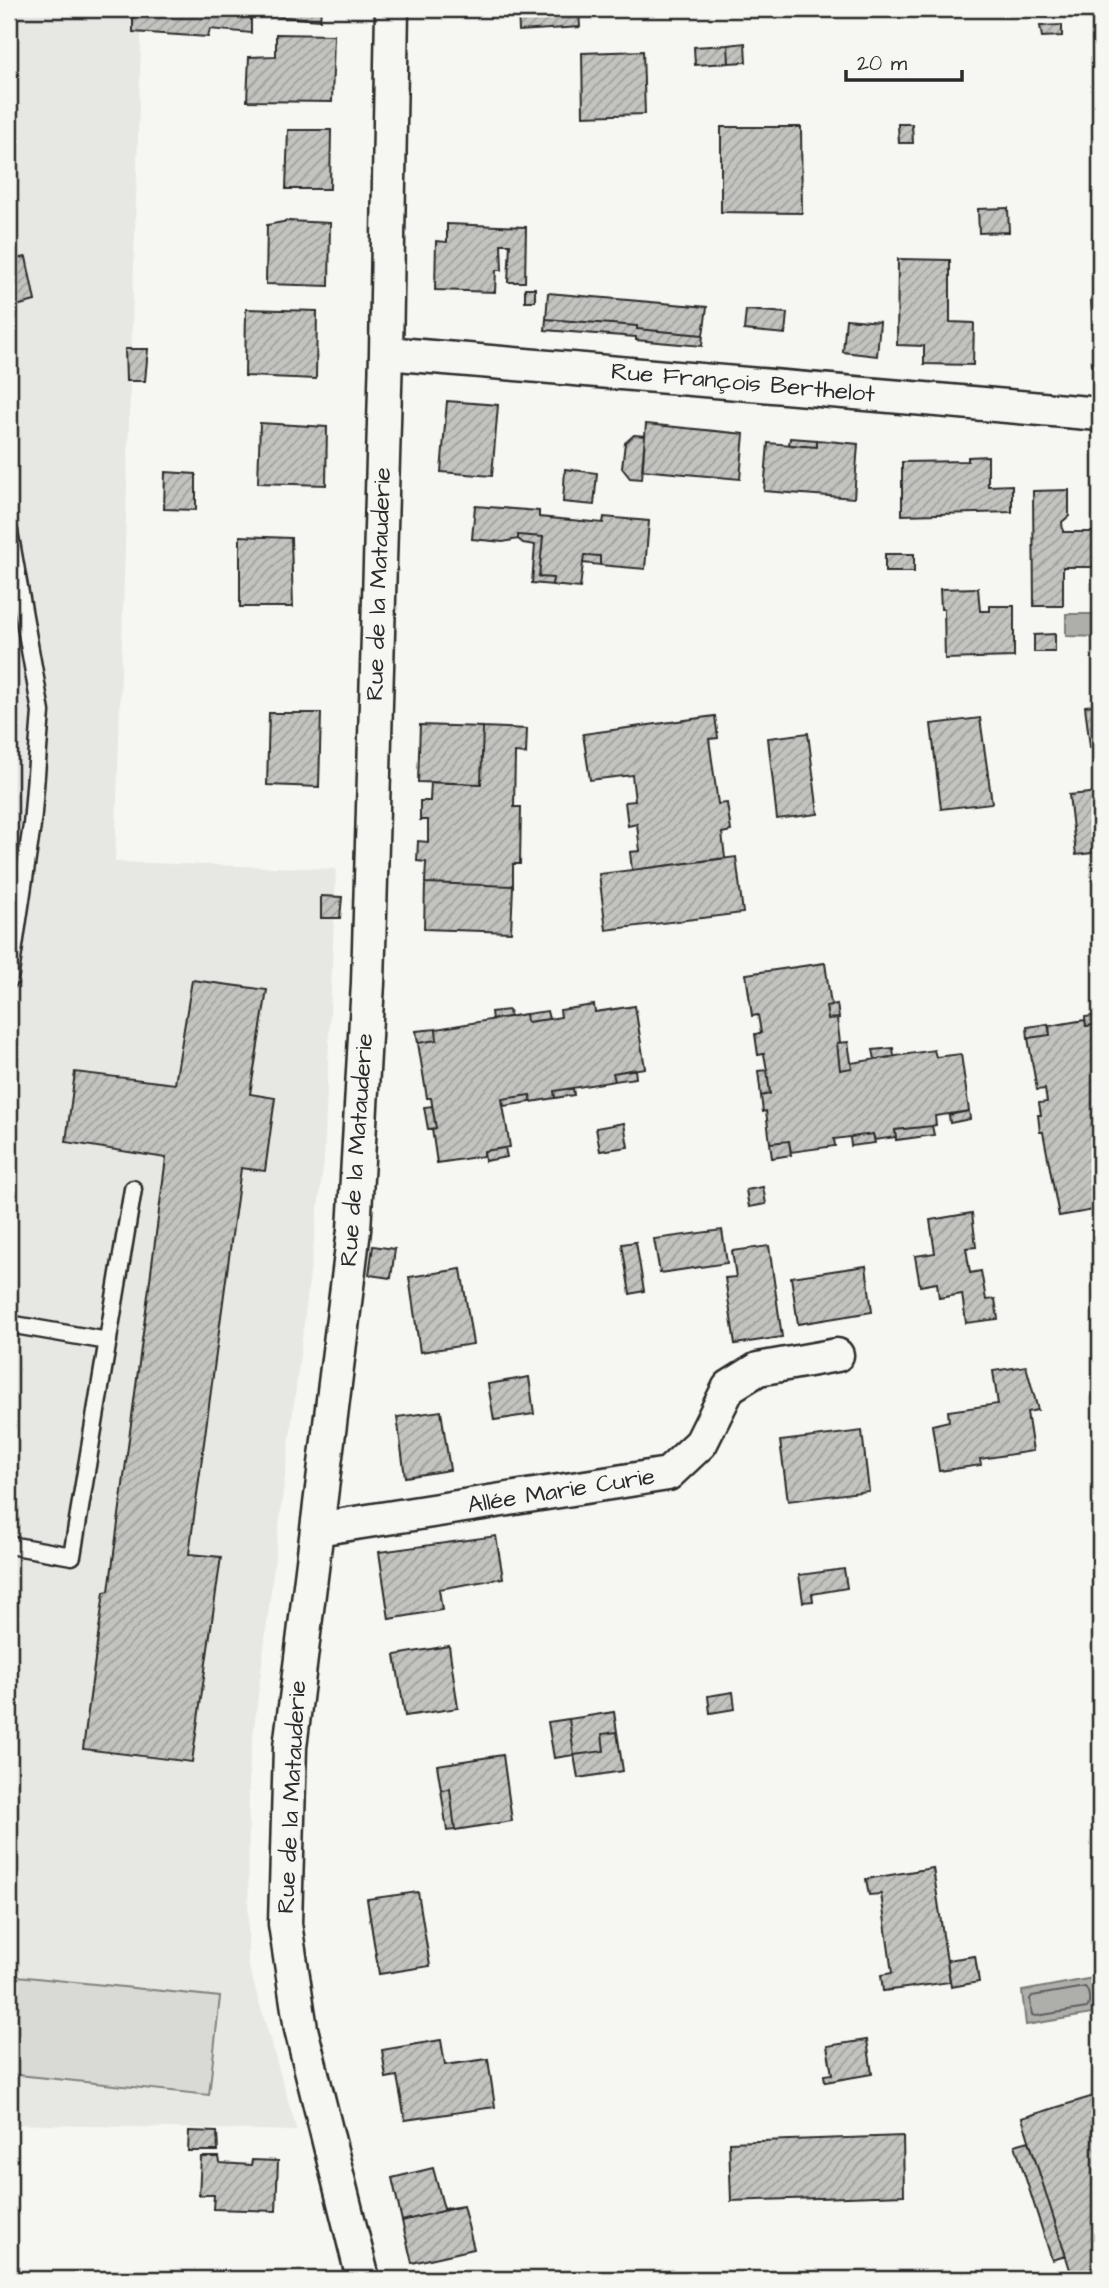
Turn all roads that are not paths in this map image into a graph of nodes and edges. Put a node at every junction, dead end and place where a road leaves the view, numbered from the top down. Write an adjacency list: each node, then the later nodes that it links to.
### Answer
1 (392, 9): 2 (street, Rue de la Matauderie)
2 (386, 353): 3 (street, Rue François Berthelot); 10 (street, Rue de la Matauderie)
3 (1100, 414)
4 (9, 536): 5 (lane)
5 (9, 980)
6 (133, 1189): 8 (lane)
7 (9, 1324): 8 (lane)
8 (108, 1341): 11 (lane)
9 (837, 1355): 10 (street, Allée Marie Curie)
10 (317, 1529): 12 (street, Rue de la Matauderie)
11 (9, 1545)
12 (363, 2279)

